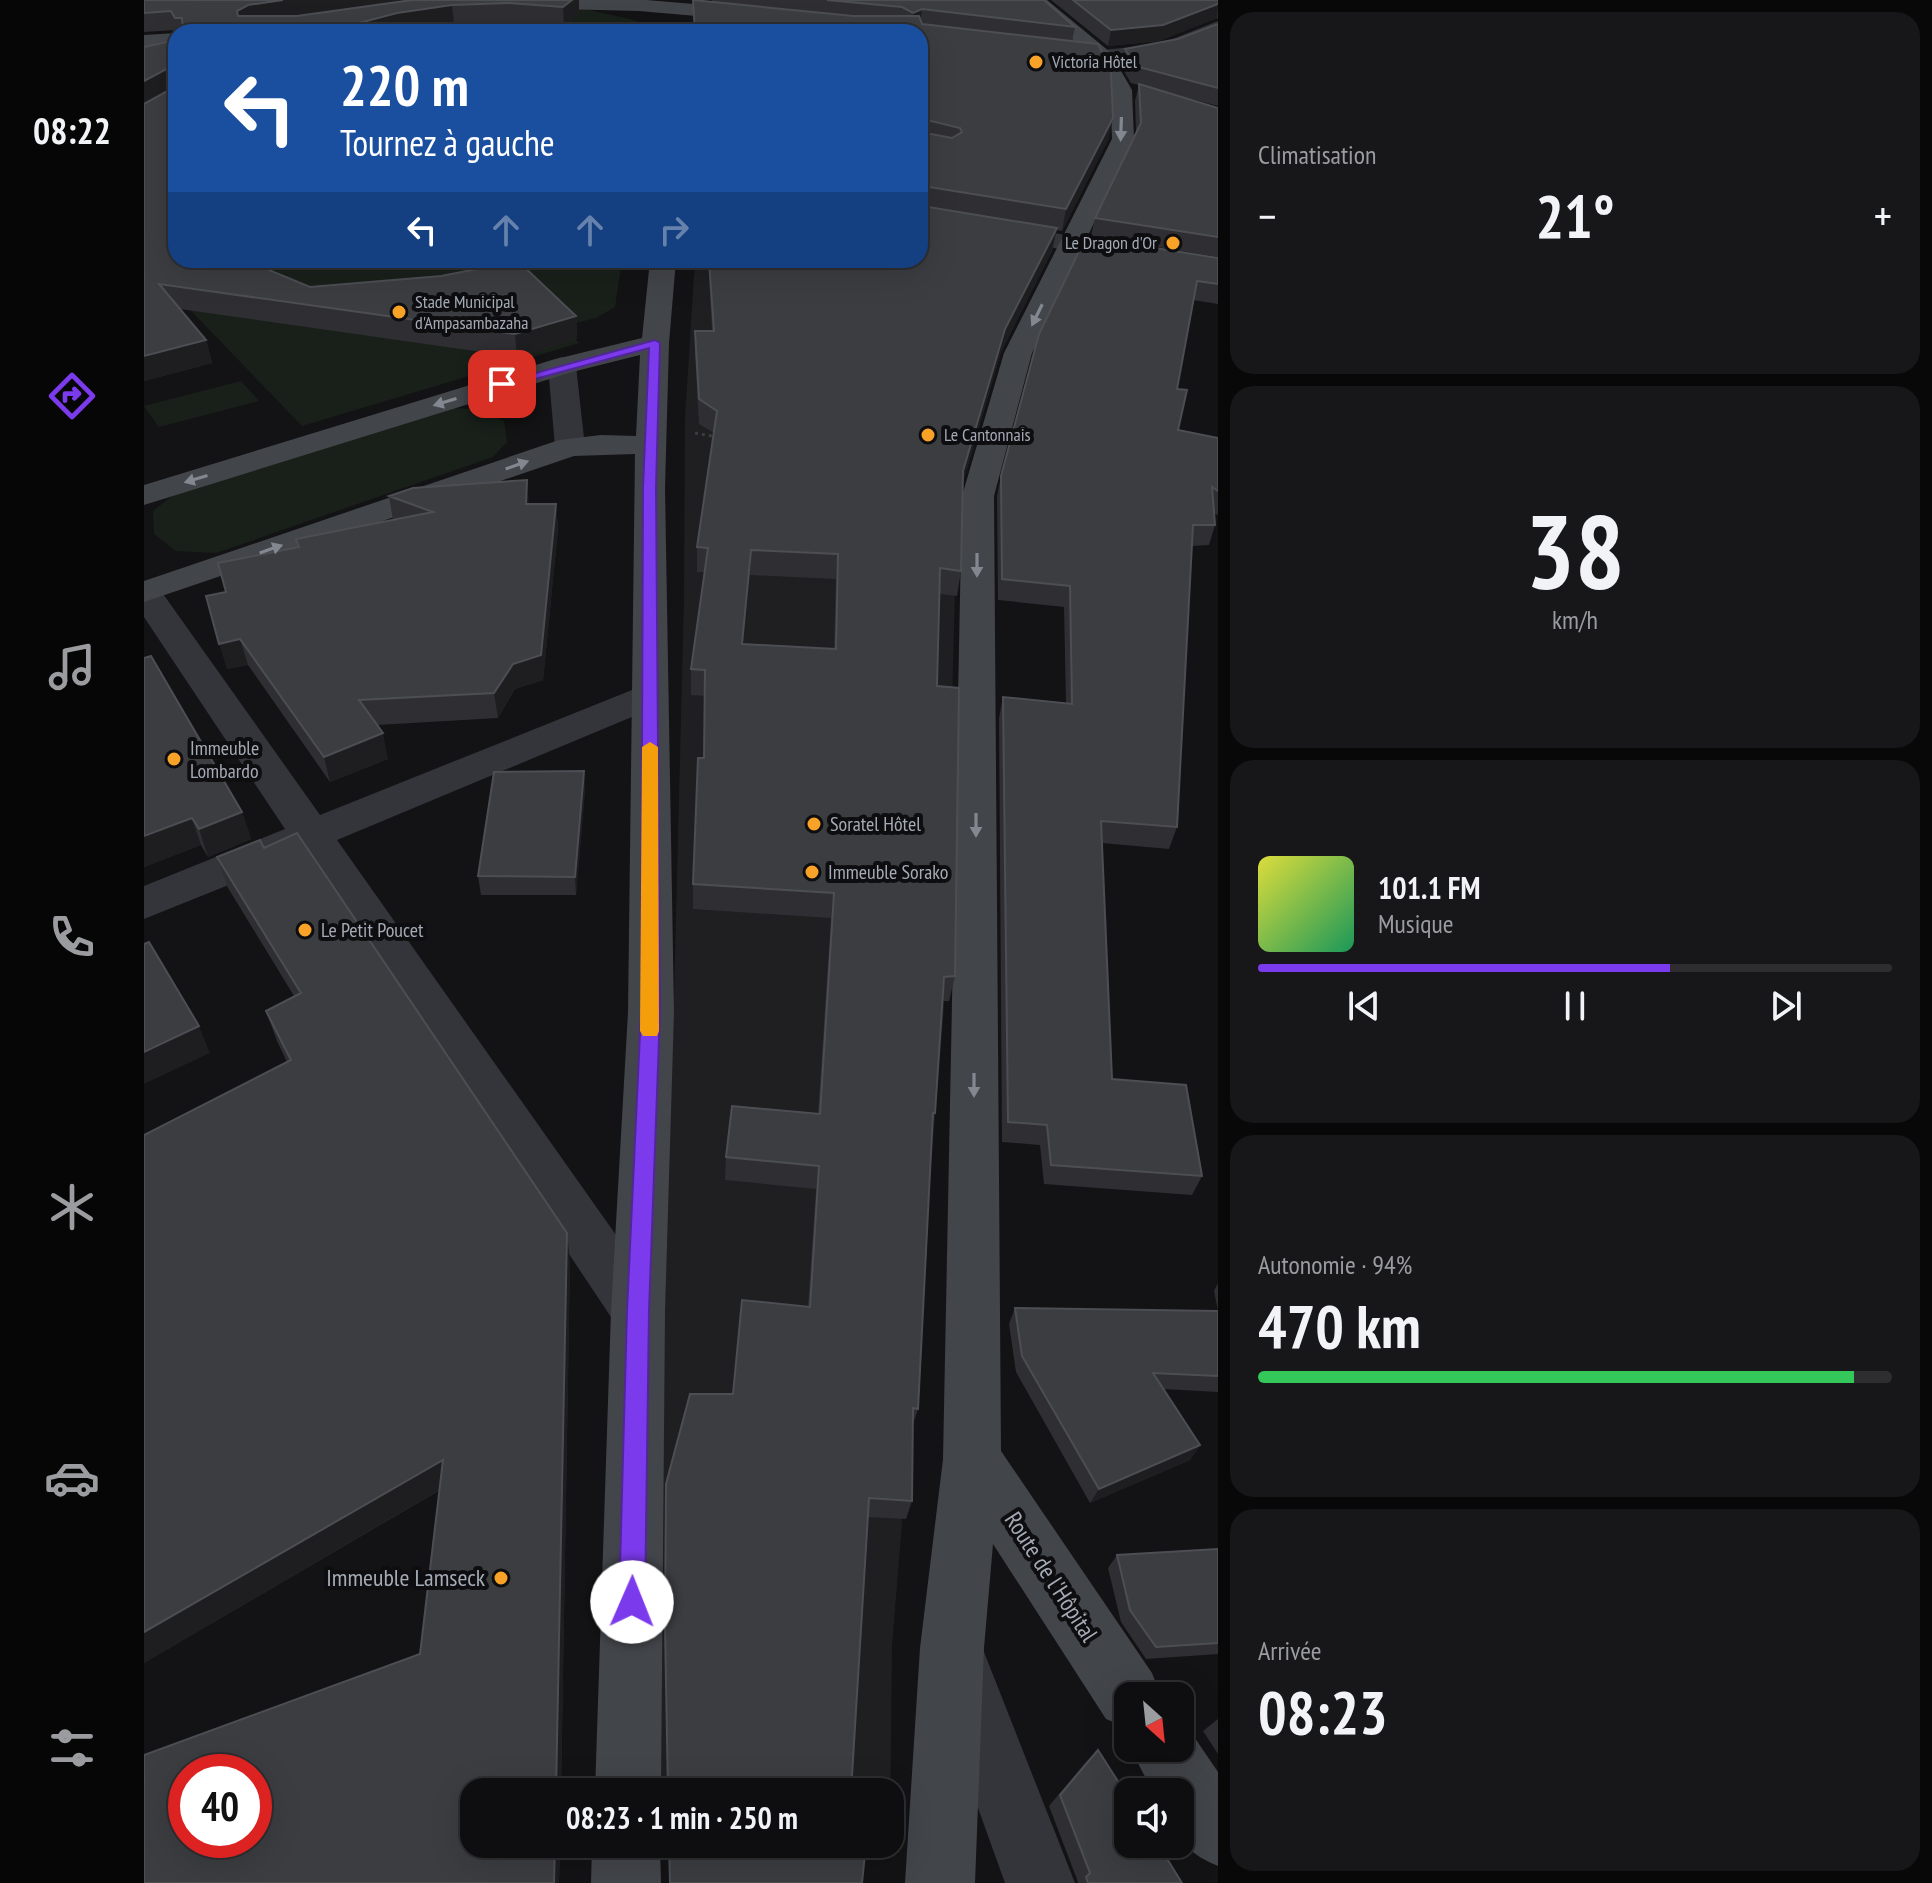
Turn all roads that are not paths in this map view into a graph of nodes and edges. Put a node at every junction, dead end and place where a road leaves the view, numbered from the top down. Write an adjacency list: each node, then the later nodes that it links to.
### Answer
1 (1036, 0): 8 (street)
2 (498, 2): 3 (street)
3 (756, 24)
4 (1218, 27): 8 (street)
5 (168, 40): 6 (street)
6 (144, 41)
7 (1072, 52): 8 (street)
8 (1103, 56): 9 (street)
9 (1121, 90): 10 (street); 12 (street, one-way to 12)
10 (1148, 94)
11 (928, 219): 12 (street)
12 (1071, 245): 14 (street); 25 (street, one-way to 25)
13 (662, 268): 15 (street)
14 (1218, 268)
15 (655, 343): 16 (street); 17 (street)
16 (562, 366): 18 (street); 19 (street, one-way to 19)
17 (652, 437): 18 (street); 21 (street)
18 (570, 447): 20 (street, one-way to 18)
19 (144, 495)
20 (144, 592): 22 (street)
21 (650, 696): 22 (street); 24 (street)
22 (312, 832): 23 (street); 24 (street)
23 (144, 903)
24 (638, 1311): 29 (street)
25 (972, 1459): 26 (street); 27 (street, Route de l'Hôpital)
26 (952, 1648): 33 (street); 34 (street)
27 (1120, 1682)
28 (1172, 1762): 30 (street)
29 (628, 1778)
30 (1218, 1832)
31 (626, 1858): 32 (street)
32 (626, 1883)
33 (940, 1883)
34 (1040, 1883)

